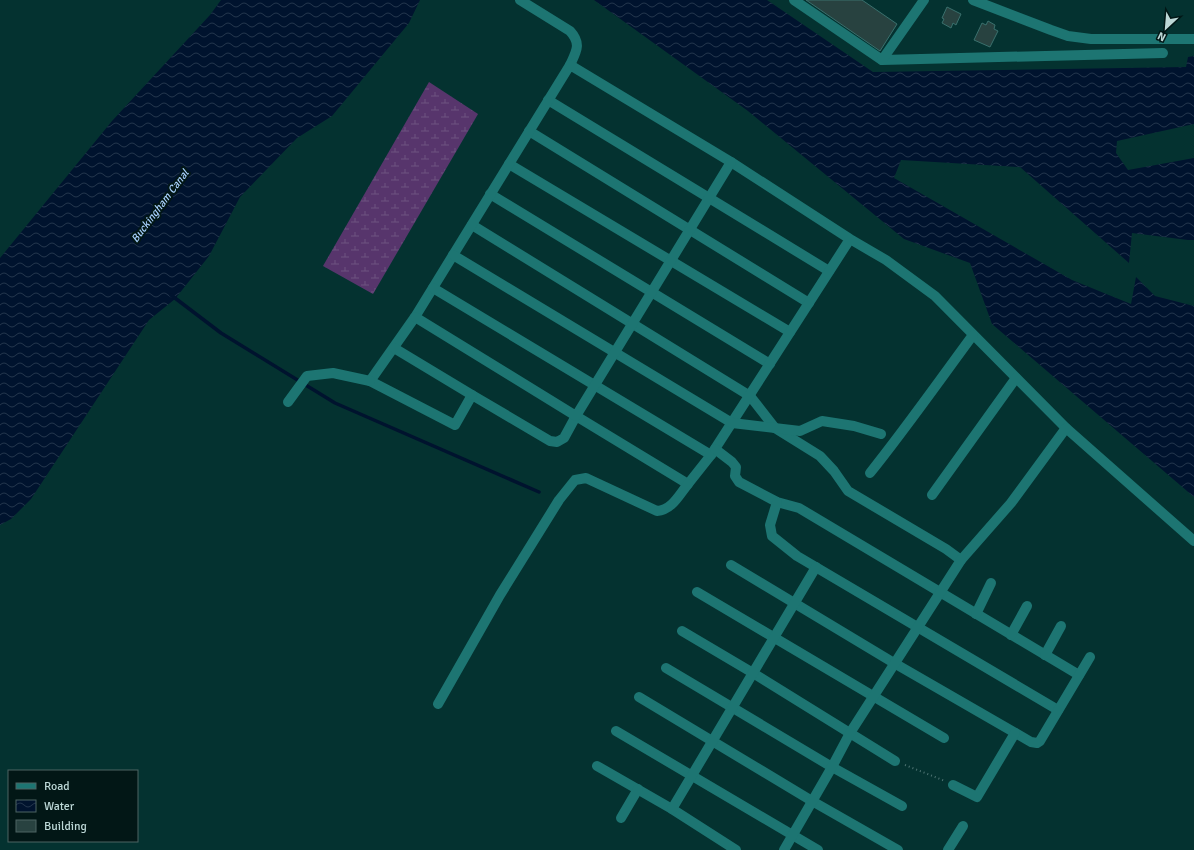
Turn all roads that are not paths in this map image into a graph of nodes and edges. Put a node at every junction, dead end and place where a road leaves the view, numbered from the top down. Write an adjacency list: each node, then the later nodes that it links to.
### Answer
1 (520, 0): 8 (street)
2 (794, 0): 7 (street)
3 (924, 0): 7 (street)
4 (973, 0): 5 (street)
5 (1194, 39)
6 (1164, 53): 7 (street)
7 (882, 60)
8 (570, 65): 9 (street); 11 (street)
9 (548, 100): 10 (street); 14 (street)
10 (529, 131): 12 (street); 16 (street)
11 (731, 162): 14 (street); 17 (street)
12 (509, 164): 13 (street); 19 (street)
13 (490, 194): 15 (street); 22 (street)
14 (709, 199): 16 (street); 20 (street)
15 (472, 225): 18 (street); 25 (street)
16 (690, 230): 19 (street); 23 (street)
17 (850, 239): 20 (street); 27 (street)
18 (453, 255): 21 (street); 29 (street)
19 (671, 261): 22 (street); 26 (street)
20 (829, 271): 23 (street)
21 (433, 288): 24 (street); 33 (street)
22 (652, 293): 25 (street); 30 (street)
23 (809, 303): 26 (street)
24 (415, 317): 28 (street); 37 (street)
25 (633, 324): 29 (street); 35 (street)
26 (790, 332): 30 (street)
27 (973, 335): 31 (street); 43 (street)
28 (394, 348): 32 (street); 34 (street)
29 (615, 353): 33 (street); 38 (street)
30 (770, 364): 35 (street)
31 (1016, 378): 40 (street); 45 (street)
32 (370, 381): 34 (street); 36 (street)
33 (596, 386): 37 (street); 42 (street)
34 (472, 395): 37 (street)
35 (750, 396): 38 (street); 39 (street)
36 (288, 402)
37 (576, 416): 44 (street)
38 (732, 423): 39 (street); 42 (street)
39 (775, 428): 41 (street); 48 (street)
40 (1066, 428): 47 (street); 48 (street)
41 (881, 434)
42 (713, 452): 44 (street); 46 (street)
43 (870, 473)
44 (688, 484): 70 (street)
45 (932, 495)
46 (777, 502): 50 (street); 53 (street)
47 (1194, 541)
48 (961, 560): 53 (street)
49 (730, 565): 54 (street)
50 (816, 568): 54 (street); 58 (street)
51 (991, 583): 56 (street)
52 (697, 592): 61 (street)
53 (940, 593): 56 (street); 58 (street)
54 (795, 604): 61 (street); 64 (street)
55 (1027, 606): 60 (street)
56 (976, 614): 60 (street)
57 (1061, 626): 62 (street)
58 (917, 628): 64 (street); 72 (street)
59 (682, 631): 66 (street)
60 (1011, 635): 62 (street)
61 (774, 638): 66 (street); 69 (street)
62 (1044, 655): 67 (street)
63 (1090, 657): 67 (street)
64 (894, 663): 69 (street); 75 (street)
65 (666, 668): 71 (street)
66 (753, 673): 71 (street); 74 (street)
67 (1079, 675): 72 (street)
68 (639, 697): 77 (street)
69 (872, 697): 74 (street); 76 (street)
70 (438, 704)
71 (732, 708): 77 (street); 80 (street)
72 (1058, 710): 75 (street)
73 (616, 731): 81 (street)
74 (850, 733): 78 (street); 80 (street)
75 (1015, 733): 82 (street)
76 (944, 738)
77 (712, 741): 81 (street); 84 (street)
78 (895, 761)
79 (597, 766): 83 (street)
80 (832, 767): 84 (street); 85 (street)
81 (692, 776): 86 (street); 89 (street)
82 (954, 785)
83 (638, 789): 86 (street); 87 (street)
84 (812, 801): 89 (street); 93 (street)
85 (902, 806)
86 (672, 809): 90 (street)
87 (621, 818)
88 (963, 826): 94 (street)
89 (793, 835): 91 (street); 92 (street)
90 (736, 850)
91 (784, 850)
92 (818, 850)
93 (898, 850)
94 (948, 850)

